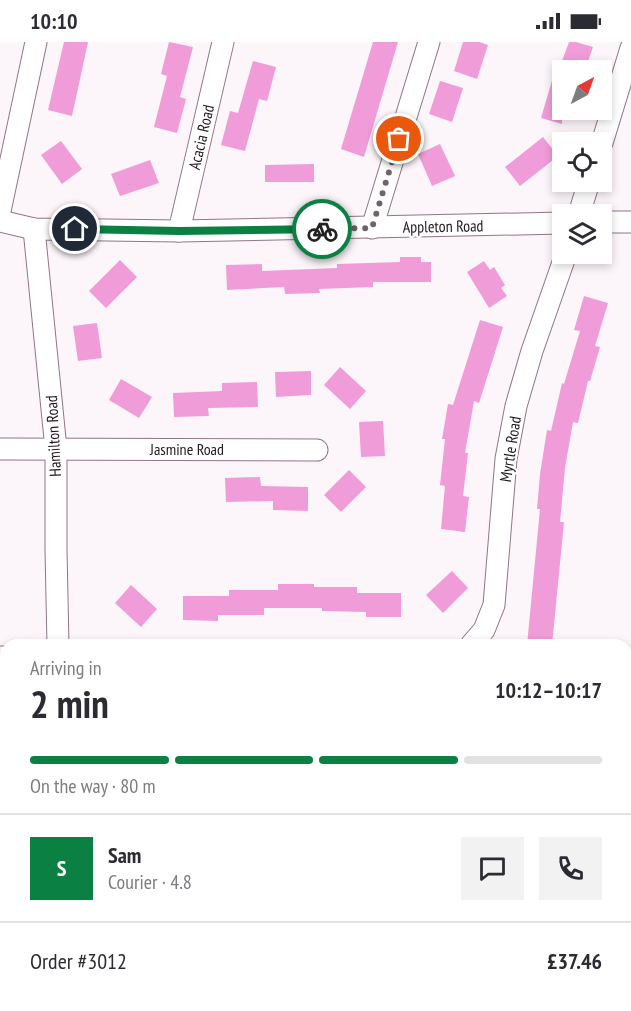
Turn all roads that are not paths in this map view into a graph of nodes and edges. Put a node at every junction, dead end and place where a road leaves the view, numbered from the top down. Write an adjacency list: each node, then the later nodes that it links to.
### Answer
1 (36, 42): 6 (street)
2 (223, 42): 13 (street, Acacia Road)
3 (429, 42): 11 (street)
4 (631, 48): 5 (street)
5 (605, 132)
6 (0, 211)
7 (0, 221): 12 (street, Appleton Road)
8 (612, 222): 9 (street)
9 (631, 222)
10 (552, 224): 11 (street, Appleton Road)
11 (372, 228): 13 (street, Appleton Road)
12 (34, 229): 13 (street, Appleton Road); 15 (street, Hamilton Road)
13 (179, 231)
14 (562, 264): 19 (street, Myrtle Road)
15 (56, 448): 16 (street, Jasmine Road); 17 (street, Jasmine Road); 18 (street, Hamilton Road)
16 (0, 449)
17 (317, 450)
18 (58, 639)
19 (476, 639)

